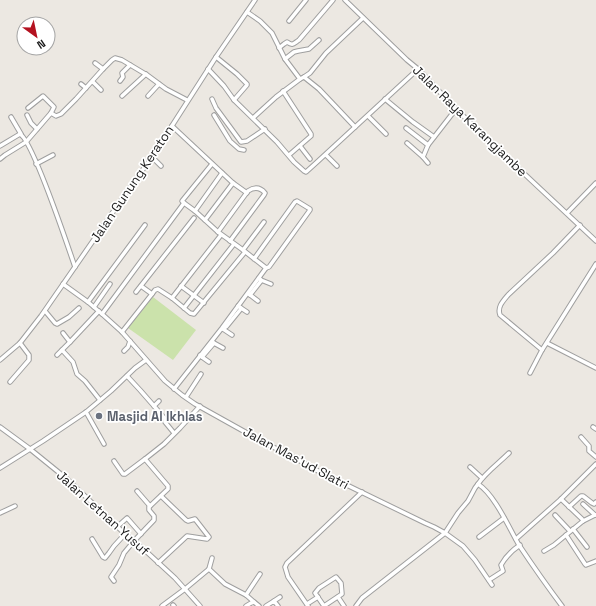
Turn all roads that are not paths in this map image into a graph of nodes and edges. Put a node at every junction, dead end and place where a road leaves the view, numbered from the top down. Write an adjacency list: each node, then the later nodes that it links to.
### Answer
1 (255, 0): 5 (street, Jalan Gunung Keraton)
2 (306, 0): 7 (street)
3 (333, 0): 9 (street)
4 (345, 0): 6 (street, Jalan Raya Karangjambe)
5 (246, 12): 9 (street); 10 (street, Jalan Gunung Keraton)
6 (363, 18): 16 (street, Jalan Raya Karangjambe); 18 (street)
7 (289, 21)
8 (319, 40): 11 (street)
9 (279, 48): 11 (street)
10 (216, 57): 15 (street, Jalan Gunung Keraton); 32 (street)
11 (285, 59): 19 (street)
12 (95, 63): 14 (street)
13 (130, 65): 14 (street); 17 (street); 20 (street)
14 (103, 69): 21 (street)
15 (208, 69): 31 (street, Jalan Gunung Keraton); 32 (street)
16 (418, 69): 30 (street); 34 (street, Jalan Raya Karangjambe)
17 (146, 74): 23 (street); 27 (street)
18 (304, 78): 19 (street); 42 (street)
19 (300, 79): 26 (street)
20 (120, 81)
21 (92, 82): 24 (street); 25 (street)
22 (81, 84): 24 (street)
23 (159, 84): 28 (street); 31 (street)
24 (86, 88): 35 (street)
25 (101, 90)
26 (283, 91): 40 (street); 55 (street)
27 (122, 96)
28 (148, 96)
29 (212, 99): 50 (street)
30 (385, 99): 38 (street); 48 (street)
31 (187, 100): 41 (street, Jalan Gunung Keraton)
32 (234, 100): 40 (street)
33 (28, 108): 35 (street)
34 (456, 109): 48 (street); 75 (street, Jalan Raya Karangjambe)
35 (51, 113): 44 (street)
36 (27, 115): 44 (street)
37 (214, 116): 54 (street)
38 (368, 116): 42 (street); 47 (street)
39 (11, 117): 46 (street)
40 (253, 118): 45 (street)
41 (172, 126): 60 (street, Jalan Gunung Keraton); 66 (street)
42 (355, 127): 59 (street)
43 (406, 128): 52 (street)
44 (37, 129): 49 (street)
45 (265, 129): 50 (street); 58 (street)
46 (21, 134): 49 (street); 53 (street)
47 (386, 134)
48 (434, 137): 52 (street)
49 (26, 142): 62 (street); 65 (street)
50 (241, 142): 54 (street)
51 (407, 143): 61 (street)
52 (428, 145): 61 (street)
53 (0, 146)
54 (236, 146): 56 (street)
55 (300, 146): 58 (street); 63 (street)
56 (244, 150)
57 (53, 155): 65 (street)
58 (289, 155): 59 (street)
59 (326, 155): 68 (street)
60 (152, 157): 67 (street); 88 (street, Jalan Gunung Keraton)
61 (423, 157): 64 (street)
62 (0, 159)
63 (310, 159)
64 (428, 163)
65 (36, 164): 88 (street)
66 (212, 164): 69 (street); 73 (street)
67 (161, 166)
68 (337, 166)
69 (222, 173): 70 (street); 74 (street)
70 (233, 183): 72 (street); 77 (street)
71 (596, 183): 75 (street)
72 (247, 193): 81 (street); 82 (street)
73 (184, 203): 74 (street); 109 (street)
74 (195, 211): 77 (street)
75 (567, 213): 80 (street, Jalan Raya Karangjambe)
76 (194, 218): 94 (street)
77 (205, 220): 81 (street)
78 (264, 222): 85 (street)
79 (145, 224): 102 (street)
80 (580, 225): 83 (street, Jalan Raya Karangjambe); 124 (street)
81 (220, 234): 82 (street); 95 (street)
82 (230, 241): 84 (street)
83 (596, 241)
84 (234, 244): 85 (street); 99 (street)
85 (244, 251): 86 (street); 103 (street)
86 (254, 259): 89 (street); 89 (street)
87 (596, 264): 121 (street)
88 (75, 267): 91 (street, Jalan Gunung Keraton)
89 (266, 268): 90 (street)
90 (260, 279): 93 (street); 98 (street)
91 (63, 284): 102 (street, Jalan Mas'ud Slatri); 108 (street, Jalan Gunung Keraton)
92 (110, 284): 104 (street)
93 (271, 284)
94 (141, 286): 96 (street); 97 (street)
95 (181, 286): 99 (street); 100 (street)
96 (136, 292)
97 (152, 294): 100 (street); 114 (street)
98 (249, 294): 101 (street); 105 (street)
99 (194, 296): 103 (street); 107 (street)
100 (172, 298): 107 (street)
101 (258, 301)
102 (88, 302): 104 (street, Jalan Mas'ud Slatri)
103 (204, 303): 107 (street)
104 (94, 306): 109 (street, Jalan Mas'ud Slatri)
105 (239, 307): 110 (street); 112 (street); 113 (street)
106 (79, 308): 108 (street)
107 (184, 308)
108 (45, 311): 120 (street, Jalan Gunung Keraton)
109 (100, 312): 114 (street, Jalan Mas'ud Slatri); 118 (street)
110 (247, 312)
111 (225, 314): 112 (street)
112 (230, 318): 113 (street)
113 (223, 328): 116 (street); 119 (street)
114 (122, 332): 117 (street, Jalan Mas'ud Slatri)
115 (63, 333): 118 (street)
116 (232, 335)
117 (130, 341): 125 (street); 129 (street, Jalan Mas'ud Slatri)
118 (70, 342): 123 (street)
119 (212, 342): 122 (street); 127 (street)
120 (20, 343): 128 (street, Jalan Gunung Keraton); 136 (street)
121 (547, 343): 124 (street); 132 (street)
122 (223, 348)
123 (62, 350): 126 (street); 139 (street)
124 (542, 350): 133 (street)
125 (124, 351)
126 (57, 355)
127 (201, 356): 131 (street); 137 (street)
128 (0, 360)
129 (146, 360): 135 (street); 137 (street, Jalan Mas'ud Slatri)
130 (596, 361): 132 (street)
131 (209, 362)
132 (594, 367)
133 (530, 373)
134 (201, 374): 138 (street)
135 (127, 376): 139 (street); 141 (street)
136 (10, 382)
137 (174, 389): 138 (street, Jalan Mas'ud Slatri)
138 (186, 397): 142 (street, Jalan Mas'ud Slatri)
139 (100, 400): 143 (street)
140 (159, 401): 141 (street)
141 (154, 406): 145 (street)
142 (200, 406): 145 (street); 159 (street, Jalan Mas'ud Slatri)
143 (86, 412): 147 (street); 148 (street)
144 (0, 427): 148 (street, Jalan Letnan Yusuf)
145 (174, 433): 151 (street)
146 (581, 437): 150 (street)
147 (104, 444)
148 (30, 448): 155 (street); 172 (street, Jalan Letnan Yusuf)
149 (509, 453): 156 (street)
150 (596, 457)
151 (145, 460): 152 (street); 160 (street)
152 (114, 461)
153 (596, 464): 161 (street)
154 (470, 467): 156 (street)
155 (0, 468)
156 (482, 478): 157 (street)
157 (478, 484): 170 (street); 174 (street)
158 (137, 491): 165 (street)
159 (362, 492): 174 (street, Jalan Mas'ud Slatri); 200 (street)
160 (161, 496): 165 (street); 187 (street)
161 (561, 499): 166 (street); 180 (street)
162 (596, 502): 166 (street)
163 (583, 504): 168 (street)
164 (15, 506): 167 (street)
165 (150, 506): 176 (street)
166 (569, 507): 171 (street)
167 (0, 513)
168 (595, 515): 171 (street)
169 (555, 516): 173 (street)
170 (504, 518): 178 (street); 180 (street)
171 (583, 522): 173 (street)
172 (118, 526): 175 (street, Jalan Letnan Yusuf); 176 (street)
173 (572, 530): 177 (street); 183 (street)
174 (445, 533): 190 (street, Jalan Mas'ud Slatri); 201 (street)
175 (125, 534): 179 (street); 181 (street, Jalan Letnan Yusuf)
176 (141, 534): 181 (street)
177 (566, 535): 184 (street); 186 (street)
178 (479, 537)
179 (92, 539)
180 (516, 539): 182 (street)
181 (134, 541): 187 (street, Jalan Letnan Yusuf); 191 (street)
182 (520, 545): 190 (street); 209 (street)
183 (586, 547)
184 (544, 551)
185 (212, 558): 188 (street)
186 (596, 561)
187 (158, 563): 193 (street, Jalan Letnan Yusuf)
188 (209, 568): 193 (street); 194 (street)
189 (260, 574): 194 (street)
190 (489, 580): 192 (street, Jalan Mas'ud Slatri)
191 (114, 581)
192 (492, 585)
193 (185, 589): 202 (street); 203 (street, Jalan Letnan Yusuf)
194 (246, 595): 199 (street)
195 (280, 597): 198 (street)
196 (318, 597): 197 (street); 197 (street); 200 (street)
197 (338, 597): 208 (street)
198 (274, 601): 206 (street); 207 (street)
199 (254, 602): 204 (street); 205 (street)
200 (307, 605)
201 (357, 605)
202 (162, 606)
203 (200, 606)
204 (246, 606)
205 (258, 606)
206 (266, 606)
207 (278, 606)
208 (344, 606)
209 (562, 606)

